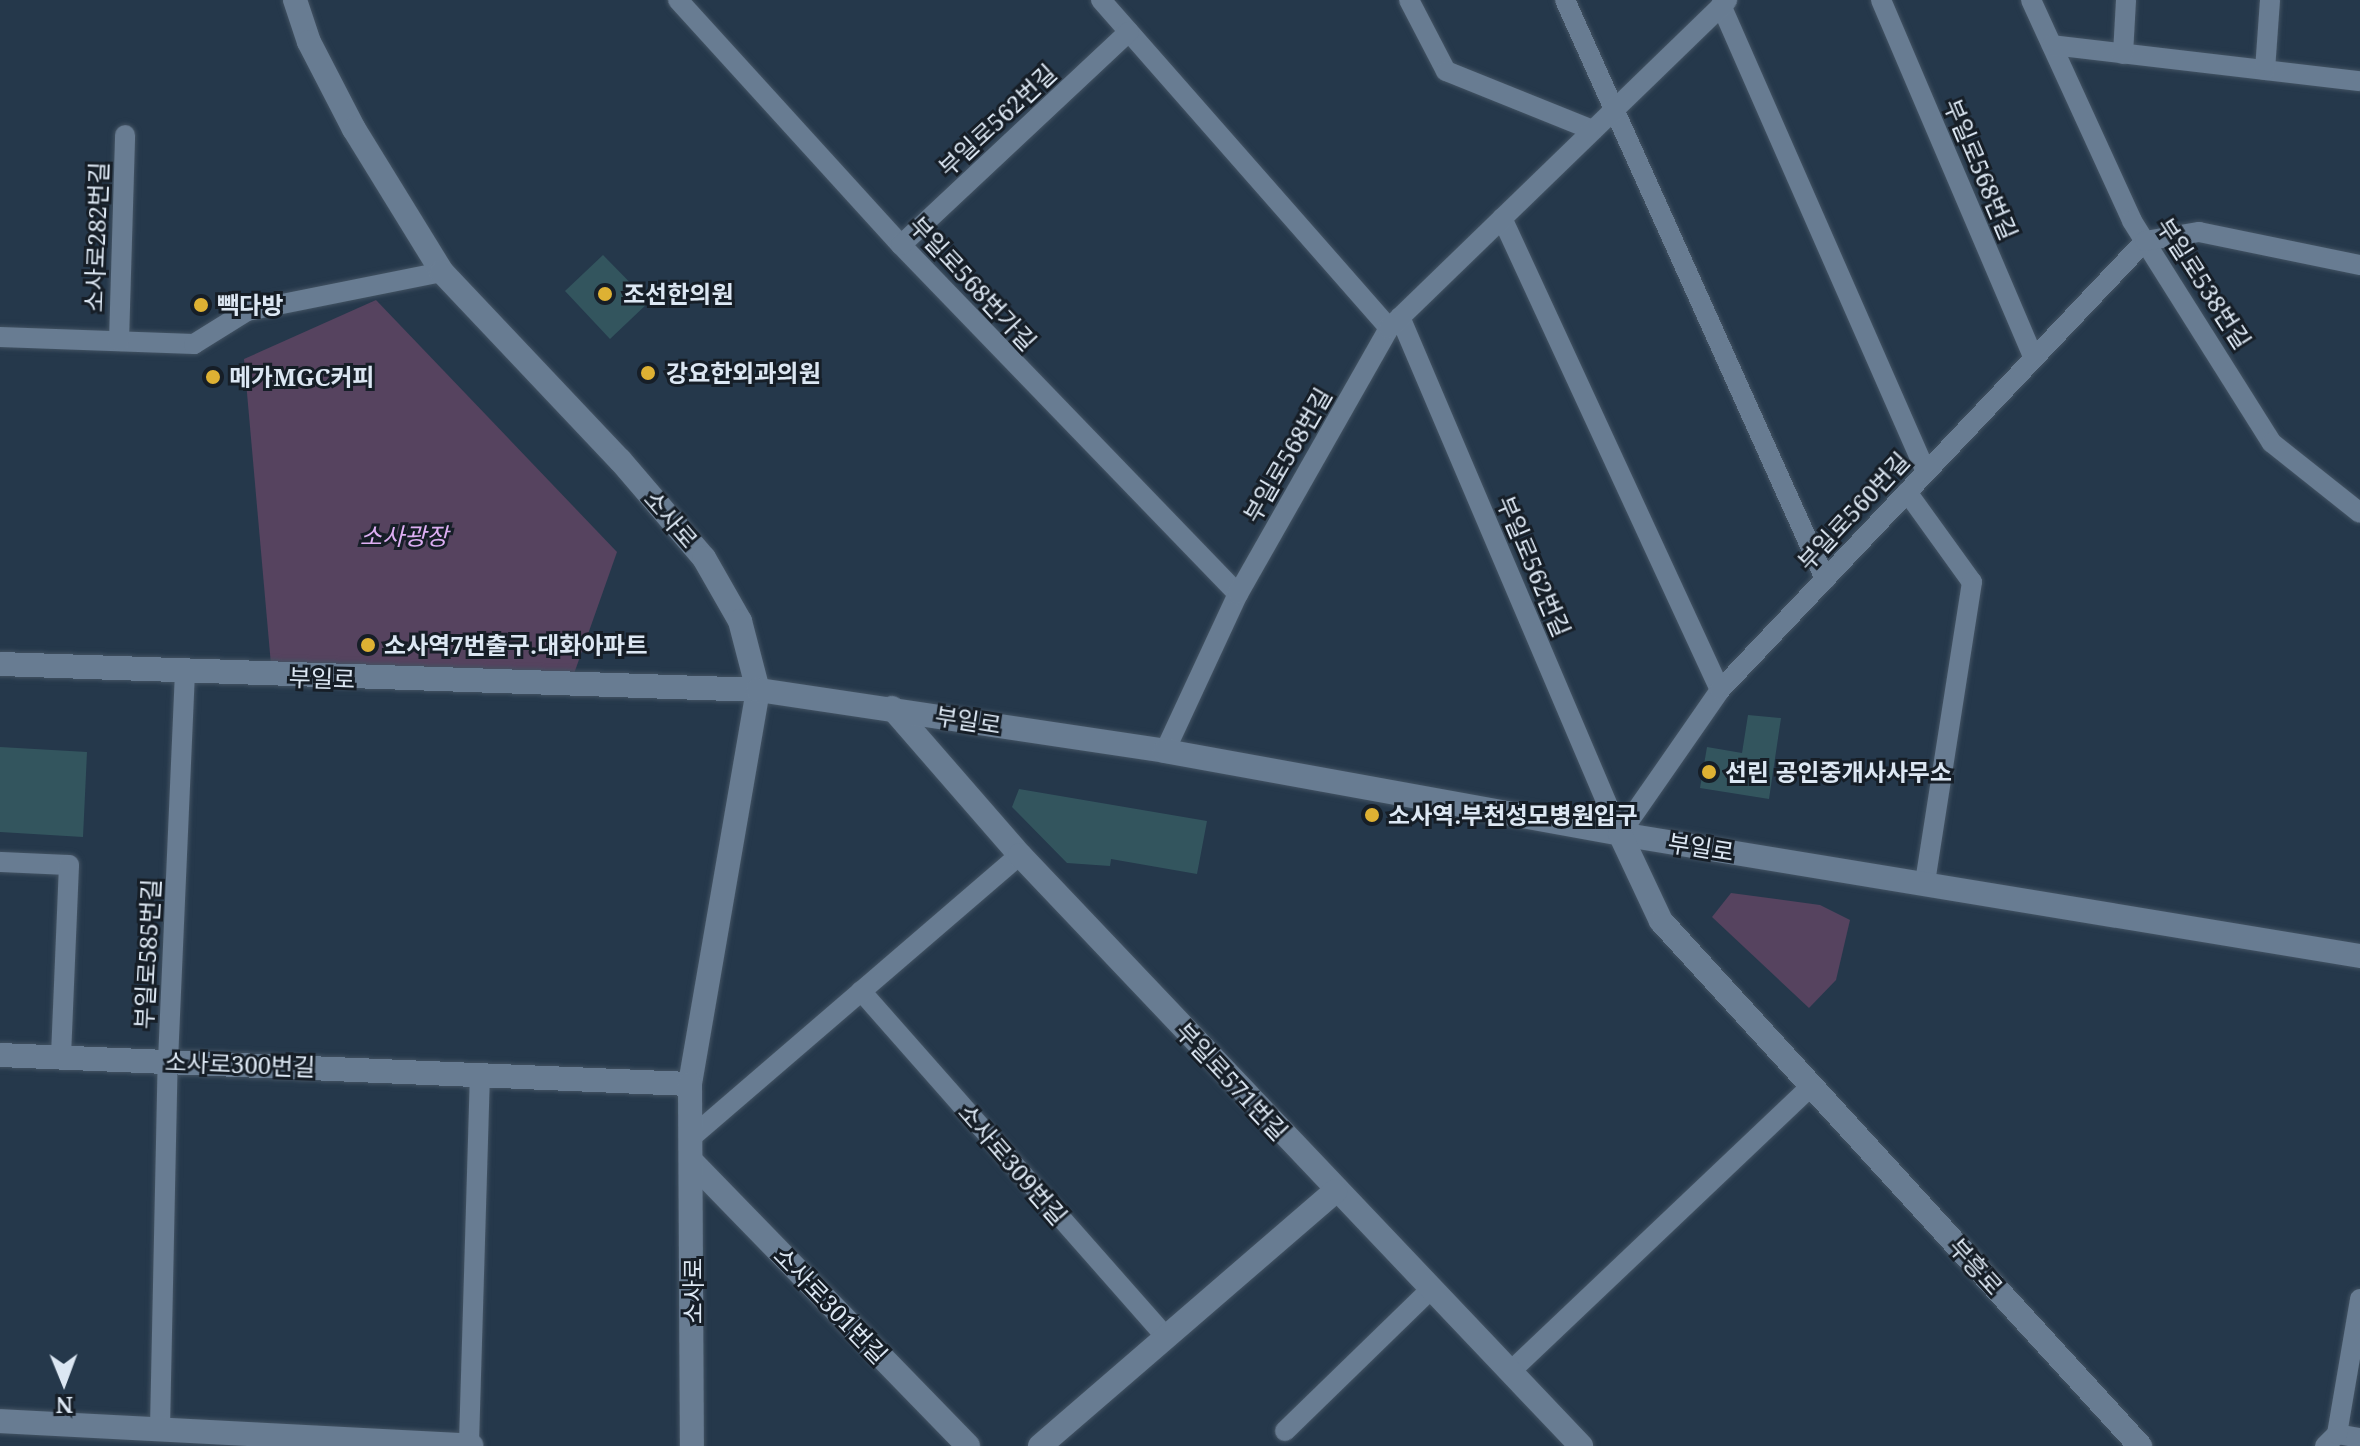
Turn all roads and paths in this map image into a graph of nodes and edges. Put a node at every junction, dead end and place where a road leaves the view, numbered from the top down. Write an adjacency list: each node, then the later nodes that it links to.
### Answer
1 (295, 0): 23 (street, 소사로)
2 (678, 0): 21 (lane, 부일로568번가길)
3 (1101, 0): 11 (lane, 부일로562번길)
4 (1409, 0): 17 (lane)
5 (1565, 0): 16 (lane)
6 (1881, 0): 27 (lane, 부일로568번길)
7 (2031, 0): 12 (lane, 부일로538번길)
8 (2126, 0): 13 (lane)
9 (2270, 0): 14 (lane)
10 (1724, 2): 16 (lane, 부일로568번길); 28 (lane, 부일로568번길)
11 (1129, 32): 21 (lane, 부일로562번길); 24 (lane, 부일로562번길)
12 (2052, 45): 13 (lane); 20 (lane, 부일로538번길)
13 (2123, 54): 14 (lane)
14 (2265, 70): 15 (lane)
15 (2360, 81)
16 (1614, 110): 17 (lane, 부일로568번길); 31 (lane)
17 (1593, 130): 19 (lane, 부일로568번길)
18 (125, 135): 26 (lane, 소사로282번길)
19 (1502, 218): 24 (lane, 부일로568번길); 36 (lane)
20 (2145, 241): 22 (lane); 27 (lane, 부일로560번길); 30 (lane, 부일로538번길)
21 (901, 245): 32 (lane, 부일로568번가길)
22 (2360, 265)
23 (442, 272): 26 (lane, 소사로282번길); 35 (street, 소사로)
24 (1395, 323): 32 (lane, 부일로568번길); 39 (lane, 부일로562번길)
25 (0, 337): 26 (lane, 소사로282번길)
26 (119, 341)
27 (2034, 358): 28 (lane, 부일로560번길)
28 (1926, 472): 29 (lane, 부일로560번길)
29 (1907, 492): 31 (lane, 부일로560번길); 42 (lane)
30 (2360, 513)
31 (1825, 579): 36 (lane, 부일로560번길)
32 (1238, 594): 38 (lane, 부일로568번길)
33 (0, 664): 34 (street, 부일로)
34 (185, 674): 35 (street, 부일로); 47 (lane, 부일로585번길)
35 (758, 690): 37 (street, 부일로); 49 (street, 소사로)
36 (1720, 690): 39 (lane, 부일로560번길)
37 (892, 708): 38 (street, 부일로); 40 (street, 부일로571번길)
38 (1165, 751): 39 (street, 부일로)
39 (1620, 834): 42 (street, 부일로); 50 (street, 부흥로)
40 (1020, 855): 44 (lane); 53 (street, 부일로571번길)
41 (0, 862): 46 (lane)
42 (1925, 882): 43 (street, 부일로)
43 (2360, 956)
44 (861, 991): 51 (lane); 56 (lane, 소사로309번길)
45 (0, 1055): 46 (street, 소사로300번길)
46 (61, 1057): 47 (street, 소사로300번길)
47 (168, 1061): 48 (street, 소사로300번길); 59 (lane, 부일로585번길)
48 (480, 1074): 49 (street, 소사로300번길); 63 (lane)
49 (690, 1084): 51 (street, 소사로)
50 (1811, 1086): 57 (lane); 68 (street, 부흥로)
51 (693, 1136): 52 (street, 소사로)
52 (694, 1164): 64 (street, 소사로); 65 (street, 소사로301번길)
53 (1335, 1191): 54 (street, 부일로571번길); 56 (street)
54 (1432, 1288): 57 (street, 부일로571번길); 60 (lane)
55 (2360, 1299): 62 (lane)
56 (1166, 1337): 66 (street)
57 (1513, 1369): 67 (street, 부일로571번길)
58 (0, 1421): 59 (street)
59 (160, 1428): 63 (street)
60 (1285, 1431)
61 (2360, 1438): 62 (lane)
62 (2331, 1440)
63 (470, 1445)
64 (692, 1446)
65 (968, 1446)
66 (1040, 1446)
67 (1581, 1446)
68 (2140, 1446)

